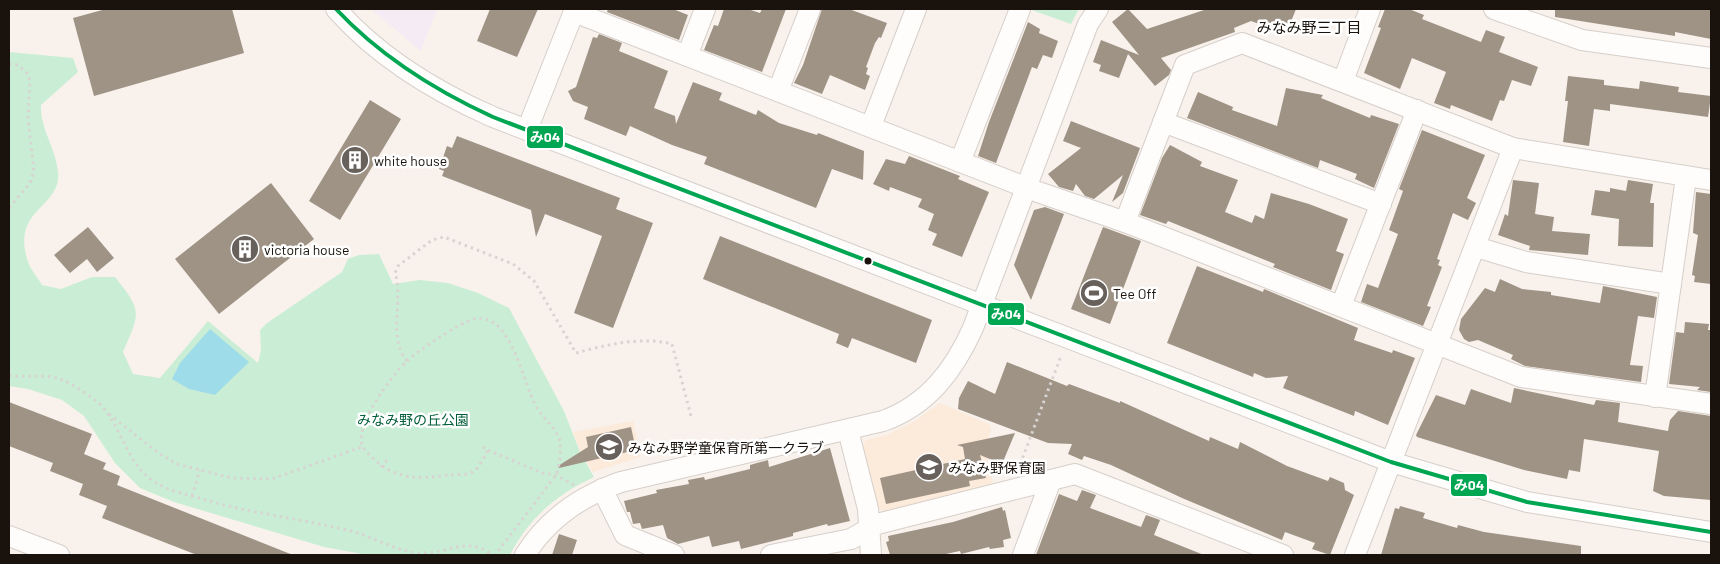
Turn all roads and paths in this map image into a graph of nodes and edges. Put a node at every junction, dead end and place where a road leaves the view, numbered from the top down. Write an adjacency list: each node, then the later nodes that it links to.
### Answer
1 (336, 9): 18 (street)
2 (704, 9): 10 (street)
3 (810, 9): 14 (street)
4 (916, 9): 17 (street)
5 (1020, 9): 20 (street)
6 (1098, 9): 23 (street)
7 (1370, 9): 13 (street)
8 (1494, 9): 11 (street)
9 (574, 11): 10 (street); 18 (street)
10 (687, 56): 14 (street)
11 (1711, 58)
12 (9, 64): 25 (path)
13 (1343, 81): 15 (street); 16 (street)
14 (778, 91): 17 (street)
15 (1417, 110): 19 (street); 24 (street)
16 (1163, 122): 24 (street); 26 (street)
17 (871, 126): 20 (street)
18 (527, 130): 29 (street)
19 (1513, 148): 21 (street); 27 (street)
20 (960, 162): 23 (street)
21 (1686, 176): 22 (street); 28 (street)
22 (1711, 180)
23 (1026, 187): 26 (street); 29 (street)
24 (1381, 204): 30 (street)
25 (9, 208)
26 (1124, 222): 30 (street)
27 (1476, 246): 28 (street); 31 (street)
28 (1670, 284): 35 (street)
29 (981, 303): 39 (street); 44 (street)
30 (1341, 306): 31 (street)
31 (1438, 344): 35 (street); 44 (street)
32 (1061, 356): 51 (path)
33 (407, 360): 38 (path); 40 (path); 47 (path)
34 (9, 375): 37 (path)
35 (1655, 396): 36 (street)
36 (1711, 404)
37 (108, 414): 46 (path); 52 (path)
38 (691, 416)
39 (848, 430): 50 (street); 53 (street)
40 (362, 447): 45 (path); 46 (path)
41 (483, 447): 42 (path)
42 (488, 450): 45 (path); 47 (path)
43 (390, 458): 45 (path)
44 (1391, 462): 54 (street); 64 (street)
45 (381, 467)
46 (200, 470): 52 (path)
47 (556, 475): 49 (path); 57 (path)
48 (1051, 480): 51 (street); 62 (street); 63 (street)
49 (574, 486)
50 (602, 489): 58 (street); 59 (street)
51 (1010, 491): 53 (street)
52 (192, 496): 57 (path)
53 (869, 529): 60 (street); 61 (street)
54 (1711, 532)
55 (9, 536): 56 (street)
56 (59, 555)
57 (493, 555)
58 (525, 555)
59 (674, 555)
60 (771, 555)
61 (871, 555)
62 (1023, 555)
63 (1283, 555)
64 (1355, 555)

